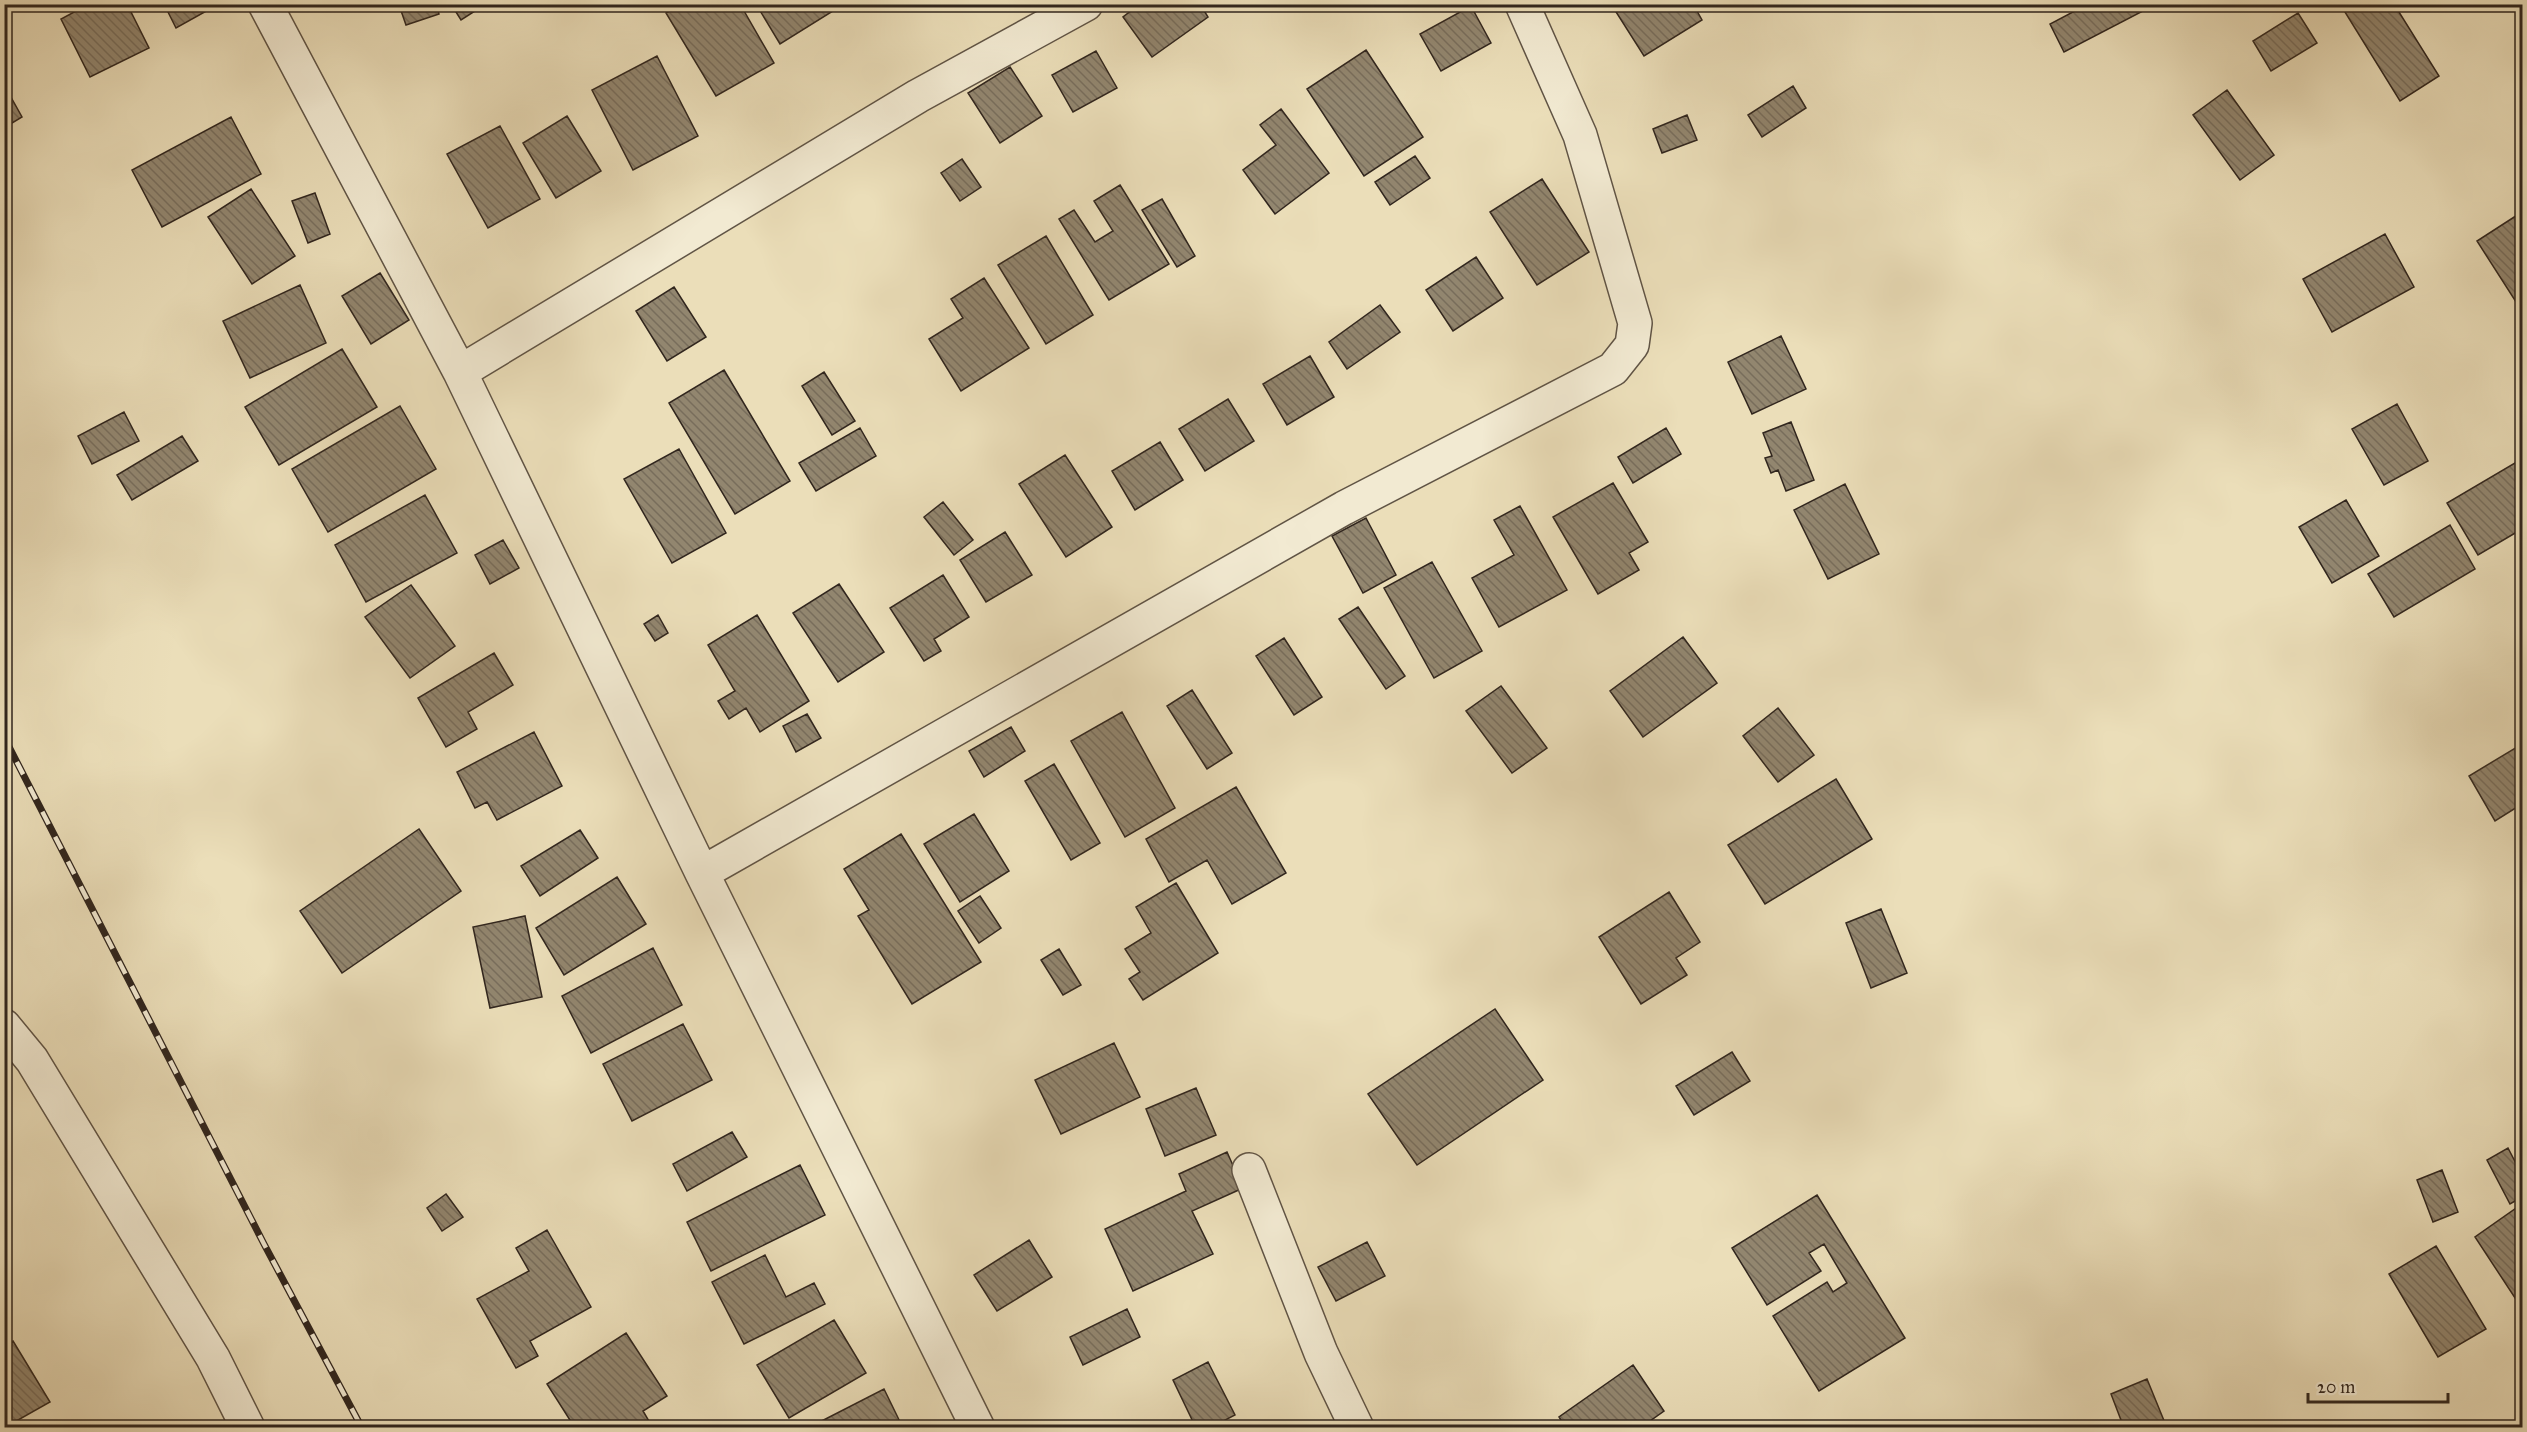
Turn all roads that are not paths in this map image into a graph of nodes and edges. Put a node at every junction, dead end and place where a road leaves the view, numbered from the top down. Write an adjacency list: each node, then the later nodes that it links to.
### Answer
1 (265, 4): 4 (street)
2 (1086, 4): 4 (street)
3 (1522, 4): 5 (street)
4 (460, 372): 5 (street)
5 (702, 873): 9 (street)
6 (4, 1026): 8 (street)
7 (1249, 1170): 10 (street)
8 (248, 1428)
9 (978, 1428)
10 (1358, 1428)

